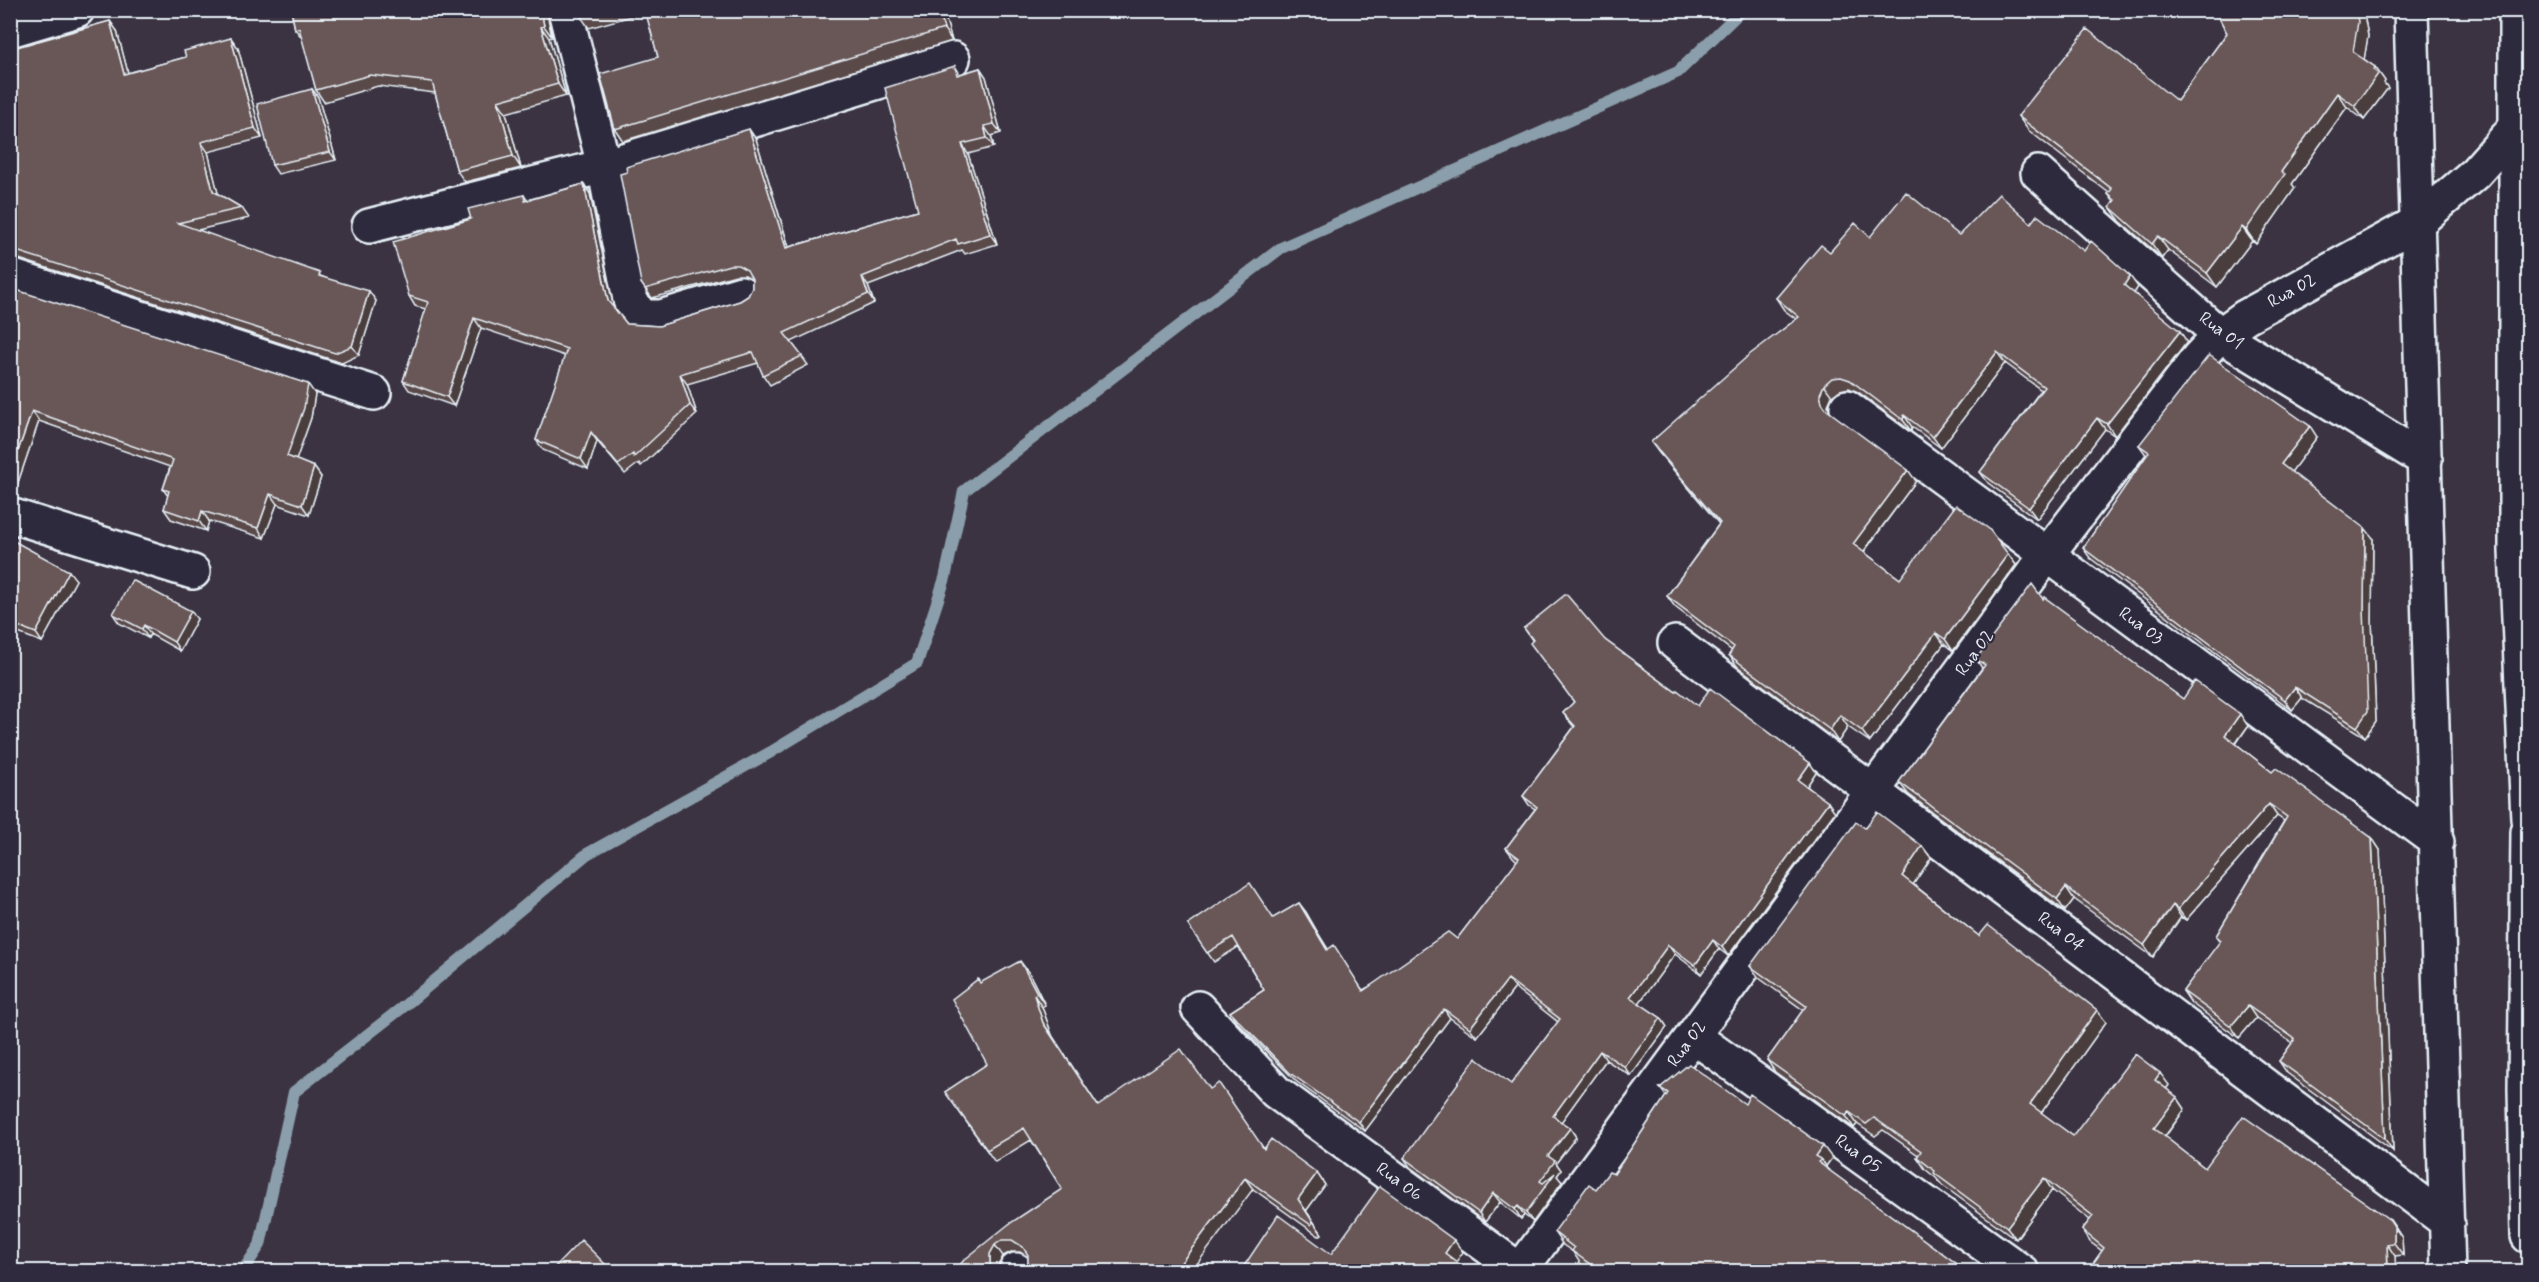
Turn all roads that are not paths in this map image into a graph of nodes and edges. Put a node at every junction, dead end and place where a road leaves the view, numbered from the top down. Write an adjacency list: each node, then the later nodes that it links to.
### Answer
1 (565, 10): 8 (street)
2 (2411, 10): 10 (street)
3 (2516, 10): 7 (street)
4 (72, 11): 5 (street)
5 (10, 30)
6 (953, 59): 8 (street)
7 (2517, 126): 10 (street, Rua 02); 23 (street)
8 (604, 166): 11 (street); 13 (street)
9 (2038, 173): 14 (street, Rua 01)
10 (2418, 222): 14 (street, Rua 02); 17 (street)
11 (369, 226)
12 (10, 276): 15 (street)
13 (741, 293)
14 (2220, 335): 17 (street, Rua 01); 19 (street, Rua 02)
15 (374, 393)
16 (1847, 407): 19 (street, Rua 03)
17 (2425, 460): 25 (street)
18 (10, 514): 20 (street)
19 (2046, 556): 22 (street, Rua 02); 25 (street, Rua 03)
20 (193, 572)
21 (1676, 643): 22 (street, Rua 04)
22 (1874, 791): 27 (street, Rua 02); 28 (street, Rua 04)
23 (2529, 819)
24 (2529, 832): 29 (street)
25 (2437, 842): 28 (street)
26 (1198, 1008): 30 (street, Rua 06)
27 (1693, 1036): 30 (street, Rua 02); 31 (street, Rua 05)
28 (2447, 1222): 32 (street)
29 (2529, 1236)
30 (1521, 1271)
31 (2022, 1272)
32 (2448, 1272)

